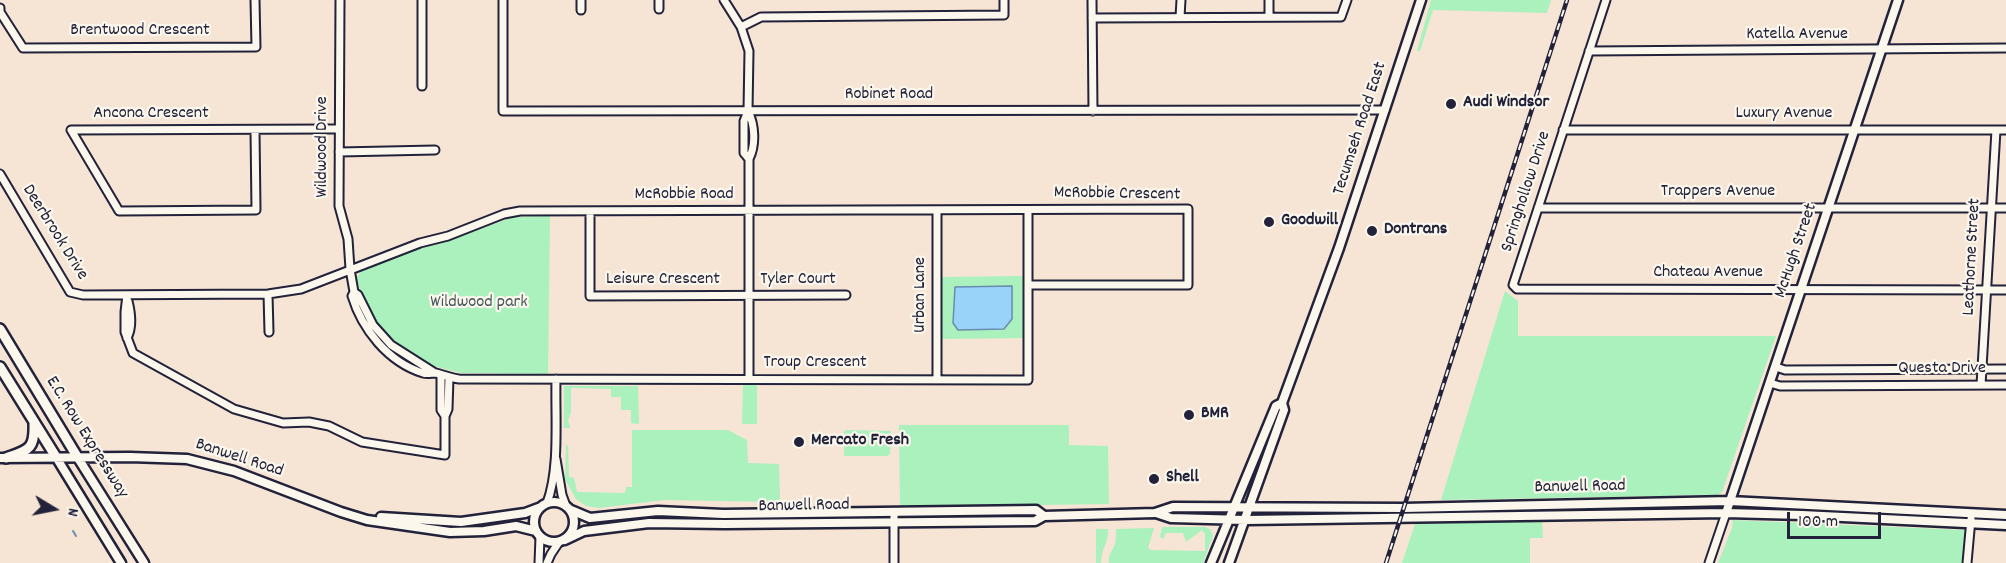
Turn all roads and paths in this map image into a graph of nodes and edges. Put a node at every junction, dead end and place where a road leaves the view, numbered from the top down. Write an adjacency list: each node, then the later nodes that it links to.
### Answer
1 (255, 0): 16 (street, Brentwood Crescent)
2 (340, 0): 30 (street, Wildwood Drive)
3 (422, 0): 26 (street)
4 (503, 0): 28 (street, Robinet Road)
5 (581, 0): 18 (street)
6 (659, 0): 17 (street)
7 (723, 0): 22 (street)
8 (1004, 0): 22 (street)
9 (1092, 0): 21 (street)
10 (1181, 0): 19 (street)
11 (1269, 0): 20 (street)
12 (1347, 0): 20 (street)
13 (1421, 0): 27 (main road, Tecumseh Road East)
14 (1606, 0): 25 (street, Springhollow Drive)
15 (1899, 0): 24 (main road, McHugh Street)
16 (0, 8)
17 (659, 9)
18 (581, 10)
19 (1180, 17): 20 (street); 21 (street)
20 (1269, 17)
21 (1092, 18): 29 (street)
22 (741, 27): 28 (street)
23 (2006, 48): 24 (street, Katella Avenue)
24 (1883, 50): 25 (street, Katella Avenue); 33 (main road, McHugh Street)
25 (1588, 51): 32 (street, Springhollow Drive)
26 (422, 86)
27 (1385, 110): 29 (street, Robinet Road); 74 (main road, Tecumseh Road East)
28 (748, 111): 29 (street, Robinet Road); 44 (street)
29 (1093, 111)
30 (339, 129): 31 (street, Ancona Crescent); 37 (street, Wildwood Drive)
31 (255, 130): 31 (street, Ancona Crescent)
32 (1563, 130): 33 (street, Luxury Avenue); 39 (street, Springhollow Drive)
33 (1856, 130): 34 (street, Luxury Avenue); 40 (main road, McHugh Street)
34 (1996, 130): 35 (street, Luxury Avenue); 41 (street, Leathorne Street)
35 (2006, 130)
36 (435, 150): 37 (street)
37 (339, 152): 47 (street, Wildwood Drive)
38 (0, 174): 56 (street, Deerbrook Drive)
39 (1538, 208): 40 (street, Trappers Avenue); 49 (street, Springhollow Drive)
40 (1830, 208): 41 (street, Trappers Avenue); 50 (main road, McHugh Street)
41 (1991, 208): 42 (street, Trappers Avenue); 51 (street, Leathorne Street)
42 (2006, 208)
43 (590, 211): 44 (street, McRobbie Road); 47 (street, McRobbie Road); 57 (street, Leisure Crescent)
44 (749, 211): 45 (street, McRobbie Road); 57 (street)
45 (937, 211): 46 (street, McRobbie Road); 69 (street, Urban Lane)
46 (1028, 211): 48 (street, Troup Crescent); 48 (street, McRobbie Crescent)
47 (350, 269): 53 (street, Wildwood Drive); 54 (street, McRobbie Road)
48 (1028, 285): 69 (street, Troup Crescent)
49 (1517, 288): 50 (street, Chateau Avenue)
50 (1802, 290): 51 (street, Chateau Avenue); 61 (main road, McHugh Street)
51 (1987, 290): 52 (street, Chateau Avenue); 62 (street, Leathorne Street)
52 (2006, 290)
53 (354, 292): 65 (street, Troup Crescent)
54 (268, 294): 56 (street, McRobbie Road); 59 (street)
55 (846, 295): 57 (street, Tyler Court)
56 (127, 296): 75 (street)
57 (749, 296): 68 (street)
58 (0, 329): 80 (highway, E.C. Row Expressway)
59 (269, 332)
60 (0, 367): 76 (highway, E.C. Row Expressway)
61 (1776, 367): 64 (street, Questa Drive); 70 (main road, McHugh Street)
62 (1982, 369): 63 (street, Questa Drive); 64 (street, Questa Drive); 72 (street, Leathorne Street)
63 (2006, 369)
64 (1878, 370): 71 (street, Questa Drive)
65 (438, 374): 66 (street, Troup Crescent); 75 (street)
66 (449, 377): 67 (street, Troup Crescent); 75 (street)
67 (555, 379): 68 (street, Troup Crescent); 77 (street)
68 (749, 379): 69 (street, Troup Crescent)
69 (937, 380)
70 (1770, 383): 71 (street, Questa Drive); 81 (main road, McHugh Street)
71 (1878, 385): 72 (street, Questa Drive)
72 (1981, 385): 73 (street, Questa Drive)
73 (2006, 385)
74 (1282, 403): 84 (main road, Tecumseh Road East); 85 (main road, Tecumseh Road East)
75 (445, 416)
76 (34, 422): 78 (highway); 79 (highway, E.C. Row Expressway)
77 (555, 456): 82 (street); 83 (street)
78 (3, 458): 79 (main road, Banwell Road)
79 (56, 458): 80 (main road, Banwell Road); 100 (main road, E.C. Row Expressway)
80 (78, 458): 91 (main road, Banwell Road); 101 (main road, E.C. Row Expressway)
81 (1730, 501): 85 (main road, Banwell Road); 88 (main road, McHugh Street); 89 (main road, Banwell Road)
82 (544, 505): 83 (main road); 91 (main road, Banwell Road); 98 (main road)
83 (569, 508): 86 (main road, Banwell Road); 99 (main road)
84 (1234, 508): 85 (main road, Banwell Road); 87 (main road, Banwell Road); 93 (main road, Tecumseh Road East)
85 (1250, 508): 94 (main road, Tecumseh Road East)
86 (894, 512): 92 (main road, Banwell Road); 95 (street)
87 (1155, 513): 92 (main road, Banwell Road); 93 (main road, Banwell Road)
88 (1726, 513): 94 (main road, Banwell Road); 96 (main road, Banwell Road); 107 (street)
89 (1971, 514): 90 (main road, Banwell Road); 96 (street)
90 (2006, 515)
91 (357, 516): 98 (main road, Banwell Road)
92 (1044, 516): 95 (main road, Banwell Road)
93 (1228, 519): 94 (main road, Banwell Road); 105 (main road, Tecumseh Road East)
94 (1246, 520): 106 (main road, Tecumseh Road East)
95 (894, 523): 99 (main road, Banwell Road); 104 (street)
96 (1971, 524): 97 (main road, Banwell Road); 108 (street)
97 (2006, 525)
98 (538, 534): 99 (main road); 102 (street)
99 (562, 541): 103 (street)
100 (121, 563)
101 (144, 563)
102 (539, 563)
103 (547, 563)
104 (894, 563)
105 (1211, 563)
106 (1229, 563)
107 (1709, 563)
108 (1967, 563)

